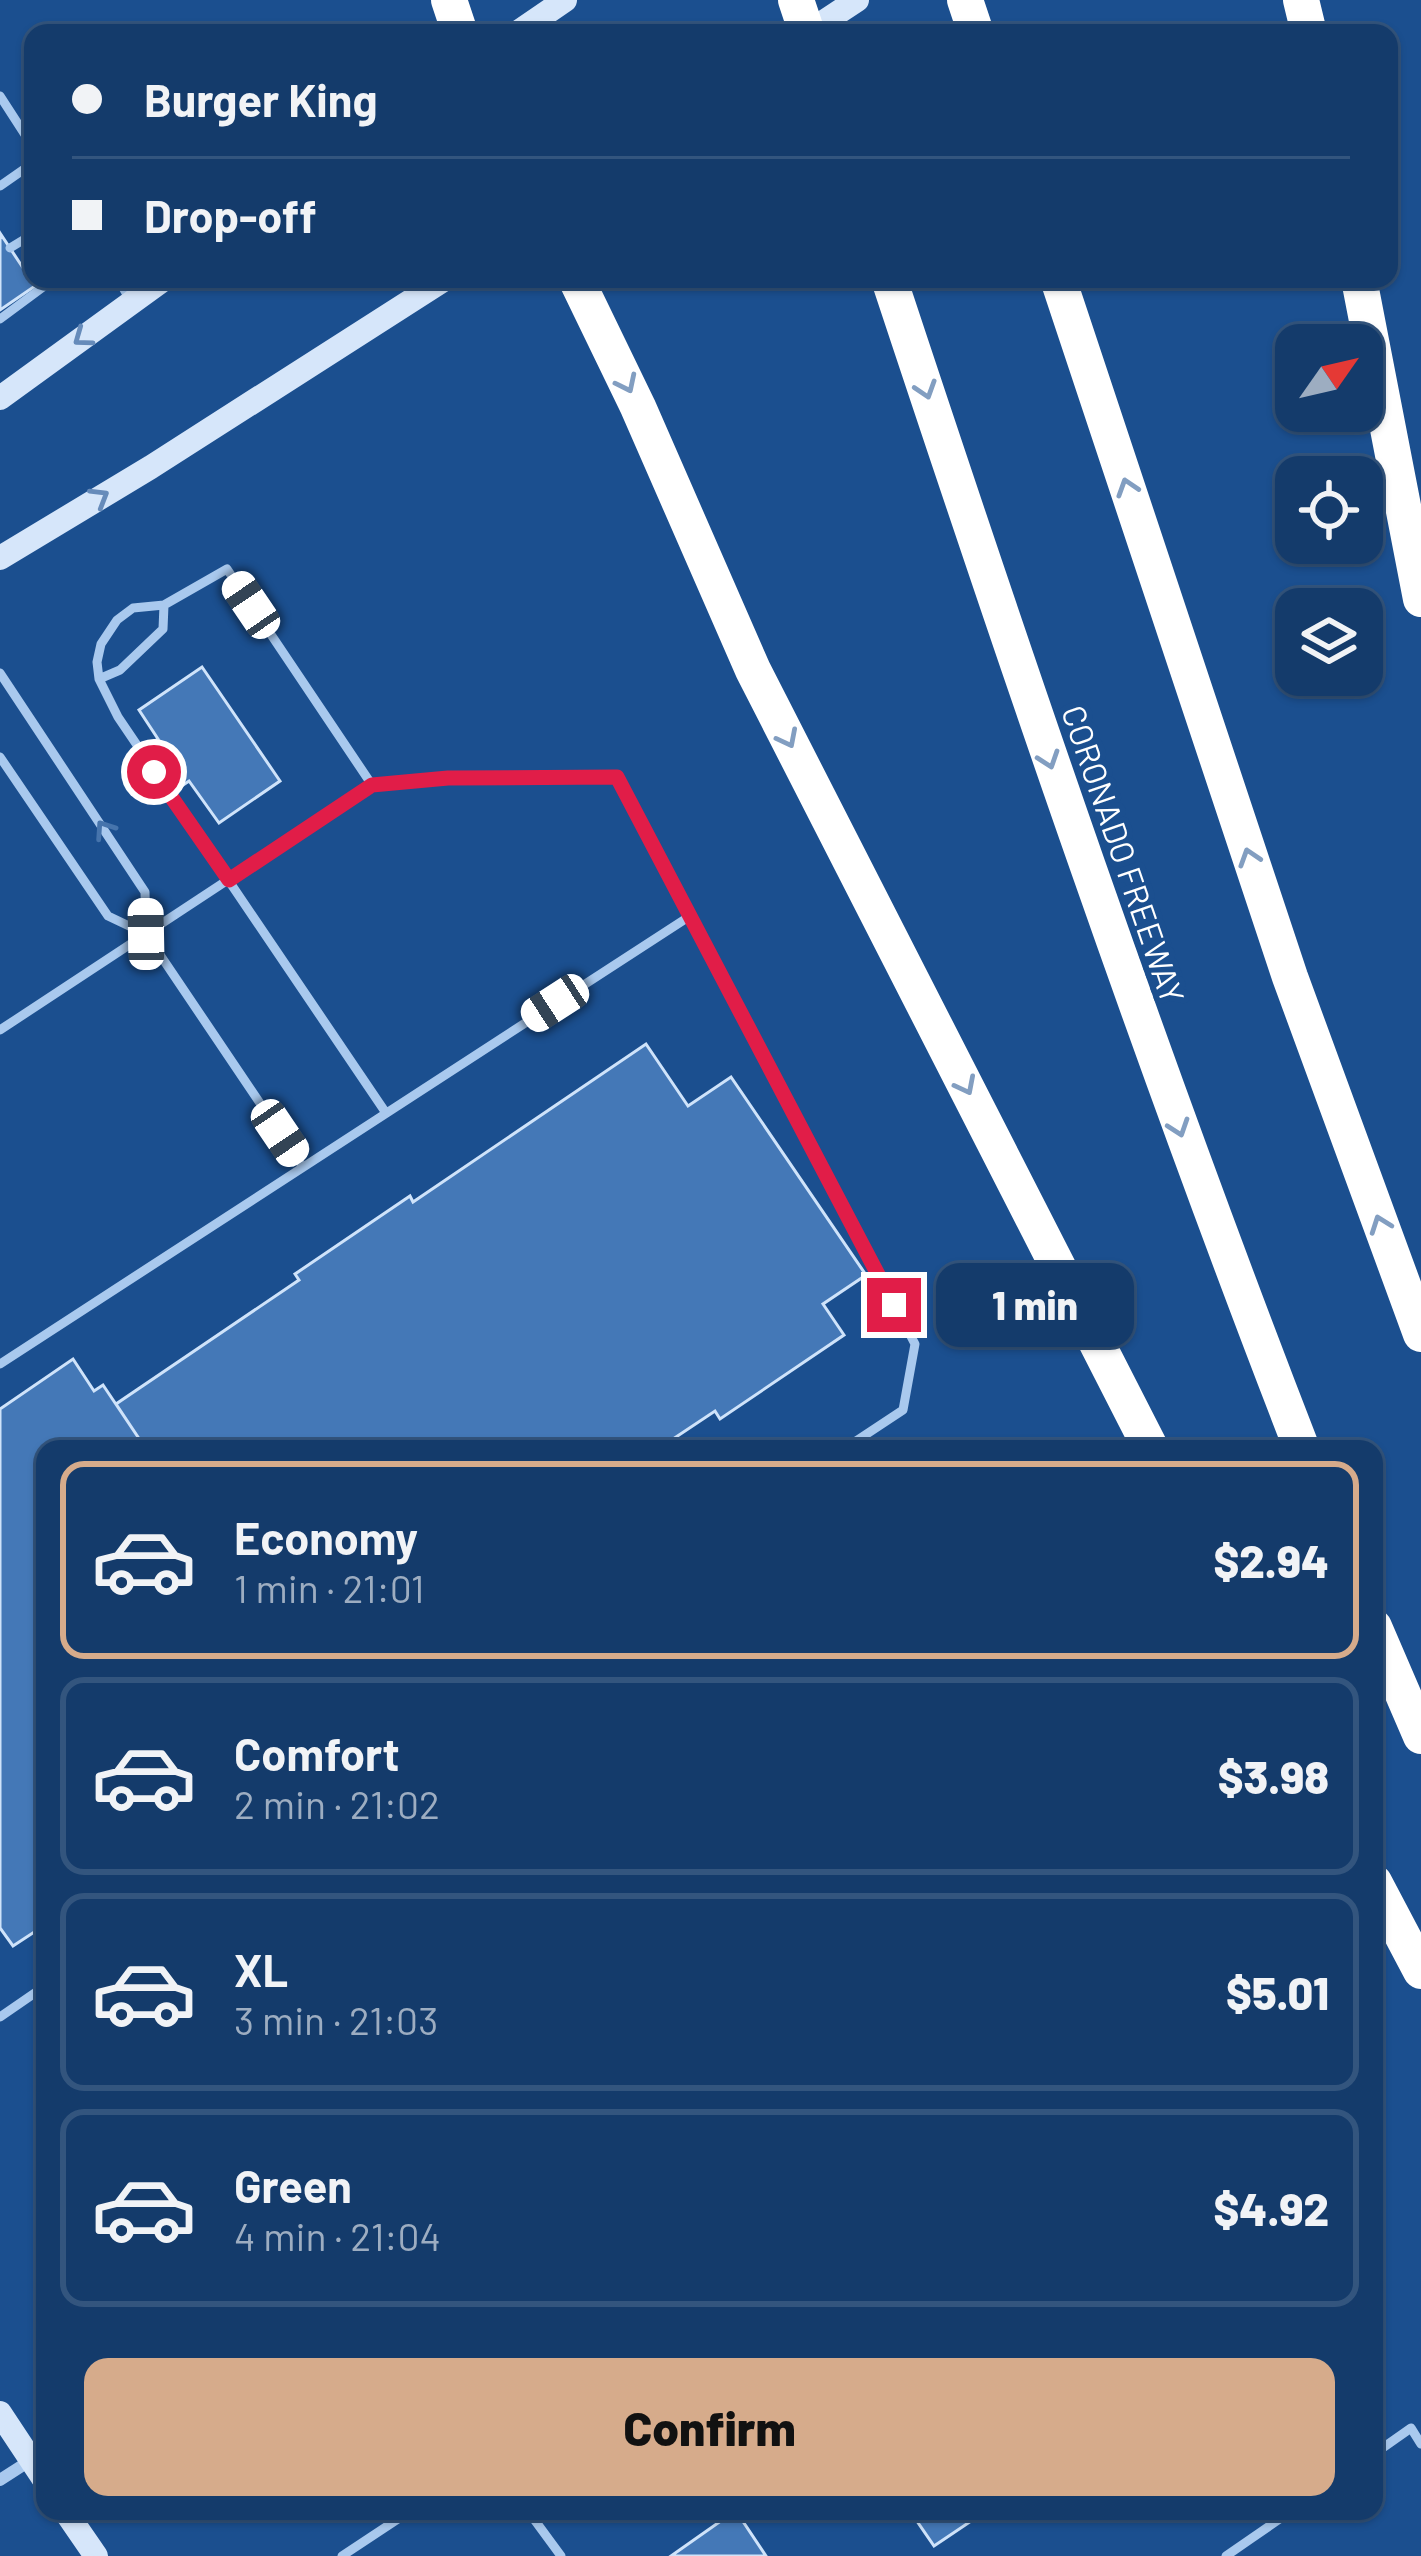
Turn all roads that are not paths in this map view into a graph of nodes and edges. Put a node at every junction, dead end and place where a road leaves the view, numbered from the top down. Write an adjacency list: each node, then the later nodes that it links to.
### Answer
1 (856, 0): 4 (main road)
2 (557, 5): 3 (main road)
3 (530, 24)
4 (820, 24)
5 (0, 96): 6 (lane)
6 (24, 133)
7 (24, 239): 8 (lane)
8 (10, 248)
9 (42, 288): 18 (lane)
10 (123, 288): 17 (lane)
11 (151, 288): 17 (main road)
12 (431, 288): 20 (main road, one-way to 12)
13 (580, 288): 36 (highway, one-way to 36)
14 (892, 288): 37 (highway, CORONADO FREEWAY, one-way to 37)
15 (1061, 288): 33 (highway, one-way to 15)
16 (1361, 288): 21 (highway)
17 (132, 302): 19 (main road, one-way to 19)
18 (0, 319)
19 (0, 398)
20 (0, 558)
21 (1421, 599)
22 (164, 605): 24 (lane); 24 (lane); 26 (lane)
23 (0, 673): 29 (lane, one-way to 23)
24 (99, 679): 27 (lane)
25 (0, 758): 29 (lane)
26 (372, 785): 27 (lane); 28 (lane)
27 (229, 880): 29 (lane); 31 (lane)
28 (690, 916): 31 (lane); 35 (lane)
29 (146, 934): 30 (lane); 32 (lane)
30 (0, 1030)
31 (386, 1113): 32 (lane)
32 (303, 1167): 34 (lane)
33 (1421, 1334)
34 (0, 1364)
35 (857, 1440)
36 (1146, 1440)
37 (1298, 1440)
38 (1383, 1648): 39 (highway)
39 (1421, 1736)
40 (1383, 1899): 41 (highway)
41 (1421, 1970)
42 (36, 1993): 43 (lane)
43 (0, 2017)
44 (0, 2413): 47 (main road)
45 (1421, 2444): 46 (lane)
46 (1383, 2448)
47 (36, 2467)
48 (36, 2471): 49 (street)
49 (0, 2480)
50 (71, 2520): 54 (main road)
51 (396, 2520): 55 (lane)
52 (535, 2520): 56 (lane)
53 (1278, 2520): 57 (lane)
54 (96, 2556)
55 (342, 2556)
56 (561, 2556)
57 (1226, 2556)

